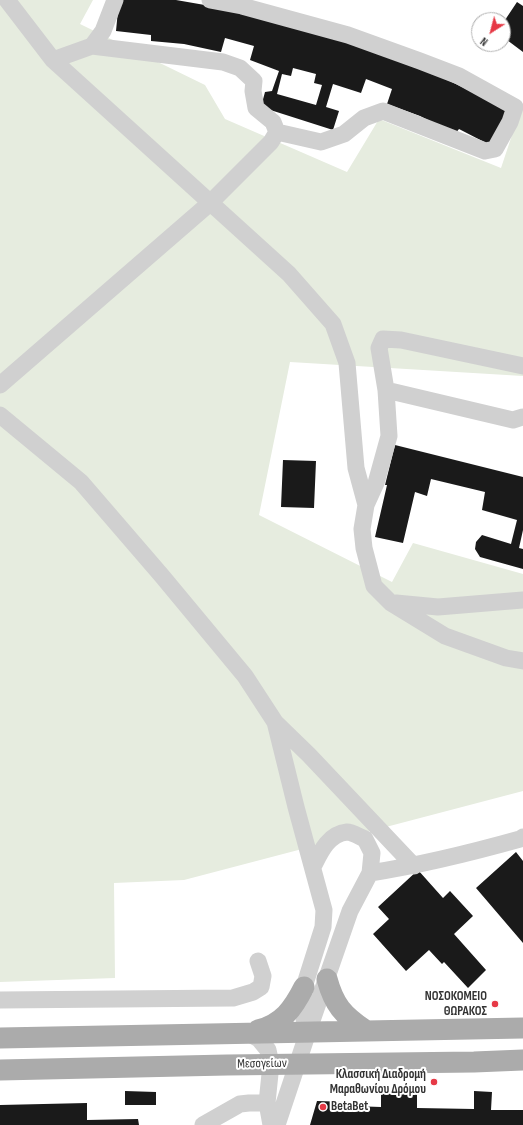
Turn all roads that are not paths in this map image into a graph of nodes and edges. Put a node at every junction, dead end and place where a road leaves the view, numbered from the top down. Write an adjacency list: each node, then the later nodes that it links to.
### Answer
1 (7, 0): 5 (street)
2 (115, 0): 4 (street)
3 (210, 0): 6 (street)
4 (92, 46): 5 (street); 6 (street)
5 (53, 60): 7 (street)
6 (277, 132): 7 (street)
7 (210, 203): 9 (street); 13 (street)
8 (523, 366): 10 (street)
9 (0, 385)
10 (386, 390): 12 (street); 13 (street)
11 (0, 415): 17 (street)
12 (523, 417)
13 (366, 505): 15 (street)
14 (523, 600): 15 (street)
15 (391, 603): 16 (street)
16 (523, 661)
17 (275, 722): 19 (street); 20 (street)
18 (523, 837): 19 (street)
19 (414, 866): 21 (street)
20 (313, 867): 21 (street); 24 (street)
21 (370, 873): 23 (street)
22 (258, 961): 25 (street)
23 (327, 979): 27 (main road); 28 (street)
24 (304, 987): 28 (street); 29 (main road)
25 (0, 1000)
26 (523, 1028): 27 (main road)
27 (365, 1030): 28 (main road)
28 (308, 1032): 29 (main road); 33 (street)
29 (248, 1033): 30 (main road); 32 (street)
30 (0, 1038)
31 (523, 1060): 33 (main road, Μεσογείων)
32 (271, 1064): 33 (main road, Μεσογείων); 34 (main road, Μεσογείων); 35 (street)
33 (297, 1064): 38 (street)
34 (0, 1070)
35 (267, 1103): 36 (street); 37 (street)
36 (203, 1125)
37 (271, 1125)
38 (277, 1125)

